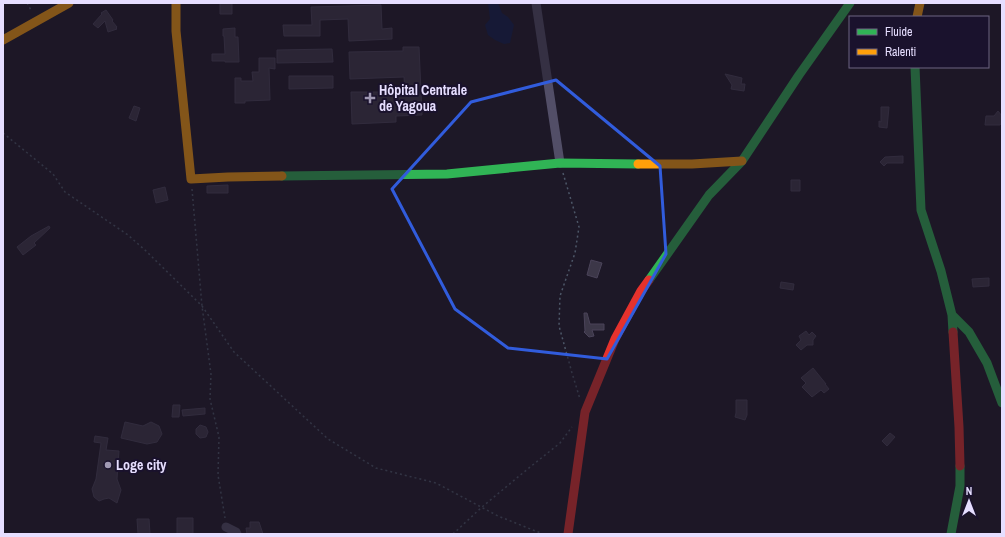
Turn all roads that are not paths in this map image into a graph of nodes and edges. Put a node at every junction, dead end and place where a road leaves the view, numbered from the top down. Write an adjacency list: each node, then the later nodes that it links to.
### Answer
1 (69, 3): 7 (main road)
2 (176, 3): 10 (main road)
3 (536, 3): 10 (street)
4 (850, 3): 9 (main road)
5 (920, 3): 6 (main road)
6 (917, 16)
7 (3, 40)
8 (915, 68): 11 (main road)
9 (742, 162): 10 (main road); 15 (main road)
10 (560, 163)
11 (952, 315): 12 (main road); 16 (main road)
12 (1002, 403)
13 (226, 527): 14 (street)
14 (238, 534)
15 (568, 534)
16 (951, 534)

